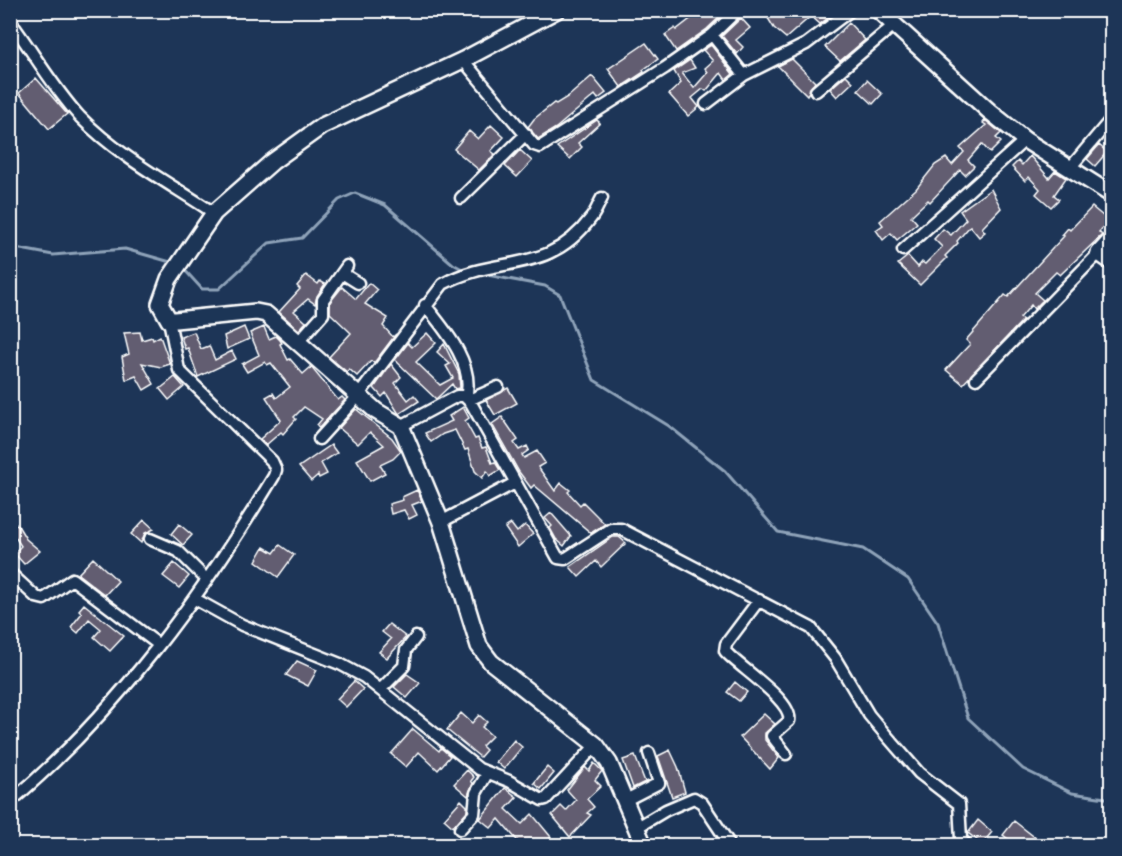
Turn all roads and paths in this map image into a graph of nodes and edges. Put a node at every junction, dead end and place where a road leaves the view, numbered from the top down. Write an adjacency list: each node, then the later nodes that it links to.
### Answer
1 (557, 10): 8 (street)
2 (738, 10): 7 (street)
3 (851, 10): 9 (street)
4 (878, 10): 6 (street)
5 (10, 21): 19 (street)
6 (894, 24): 10 (street); 14 (street)
7 (712, 35): 9 (street); 13 (street)
8 (463, 60): 13 (street); 19 (street)
9 (744, 75): 11 (street)
10 (816, 92)
11 (706, 104)
12 (1112, 118): 15 (street)
13 (526, 134): 17 (street)
14 (1025, 140): 15 (street); 21 (street)
15 (1070, 168): 16 (street)
16 (1112, 195)
17 (461, 198)
18 (602, 198): 24 (street)
19 (214, 213): 25 (street)
20 (1112, 239): 22 (street)
21 (903, 250)
22 (1105, 258): 27 (street)
23 (358, 284): 26 (street)
24 (425, 305): 29 (street); 30 (street)
25 (169, 320): 26 (street); 37 (street)
26 (299, 341): 29 (street)
27 (975, 379)
28 (498, 387): 30 (street)
29 (358, 396): 31 (street); 32 (street)
30 (468, 399): 31 (street); 33 (street)
31 (401, 426): 34 (street)
32 (319, 439)
33 (515, 483): 34 (street); 39 (street)
34 (441, 522): 43 (street)
35 (150, 539): 37 (street)
36 (10, 573): 41 (street)
37 (207, 580): 38 (street)
38 (195, 599): 41 (street); 42 (street)
39 (759, 600): 45 (street); 53 (street)
40 (416, 637): 42 (street)
41 (159, 645): 48 (street)
42 (381, 689): 46 (street)
43 (596, 745): 46 (street); 47 (street)
44 (649, 753): 47 (street)
45 (786, 754)
46 (487, 774): 50 (street)
47 (624, 801): 49 (street)
48 (10, 802)
49 (636, 828): 51 (street); 52 (street)
50 (460, 829)
51 (728, 842)
52 (644, 846)
53 (968, 846)

